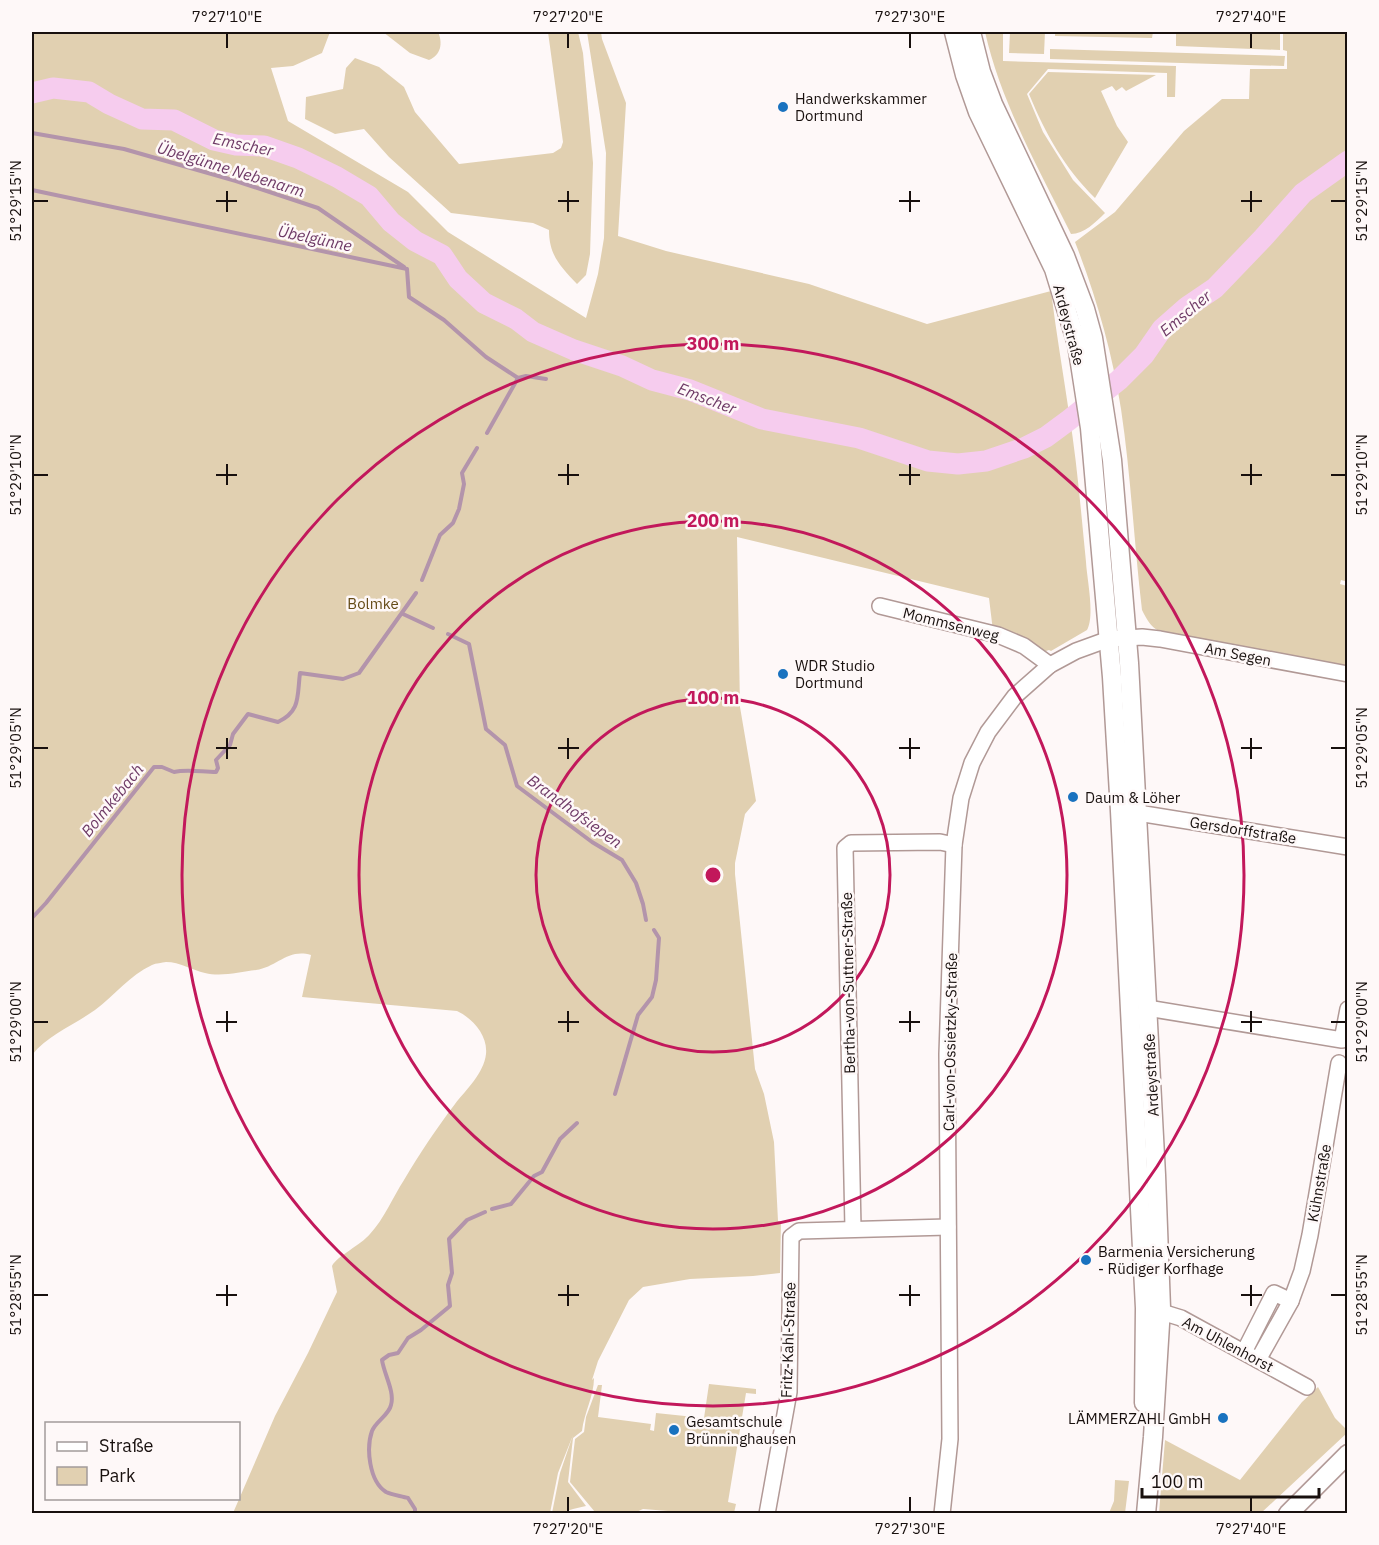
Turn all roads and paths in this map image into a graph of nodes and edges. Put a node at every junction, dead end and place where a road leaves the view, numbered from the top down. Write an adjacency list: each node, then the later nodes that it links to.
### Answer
1 (954, 32): 5 (main road, Ardeystraße)
2 (971, 32): 4 (main road, Ardeystraße)
3 (880, 606): 6 (street, Mommsenweg)
4 (1127, 637): 5 (street); 7 (street, Am Segen); 8 (main road, Ardeystraße)
5 (1109, 639): 6 (street, Carl-von-Ossietzky-Straße); 17 (main road, Ardeystraße)
6 (1050, 665): 9 (street, Carl-von-Ossietzky-Straße)
7 (1347, 674)
8 (1138, 813): 10 (street, Gersdorffstraße); 11 (main road, Ardeystraße)
9 (954, 845): 14 (street, Carl-von-Ossietzky-Straße); 15 (street, Bertha-von-Suttner-Straße)
10 (1347, 847)
11 (1147, 1008): 12 (street); 17 (main road, Ardeystraße)
12 (1347, 1009)
13 (1339, 1063): 16 (street, Kühnstraße)
14 (948, 1227): 15 (street); 23 (street, Carl-von-Ossietzky-Straße)
15 (853, 1228): 22 (street, Fritz-Kahl-Straße)
16 (1291, 1301): 18 (street); 19 (street, Kühnstraße)
17 (1153, 1313): 18 (street, Am Uhlenhorst); 24 (main road, Ardeystraße); 25 (main road, Ardeystraße)
18 (1244, 1352): 19 (street, Am Uhlenhorst)
19 (1258, 1360): 20 (street, Am Uhlenhorst)
20 (1307, 1388)
21 (1347, 1454): 26 (main road)
22 (767, 1514)
23 (942, 1514)
24 (1136, 1514)
25 (1146, 1514)
26 (1288, 1514)

